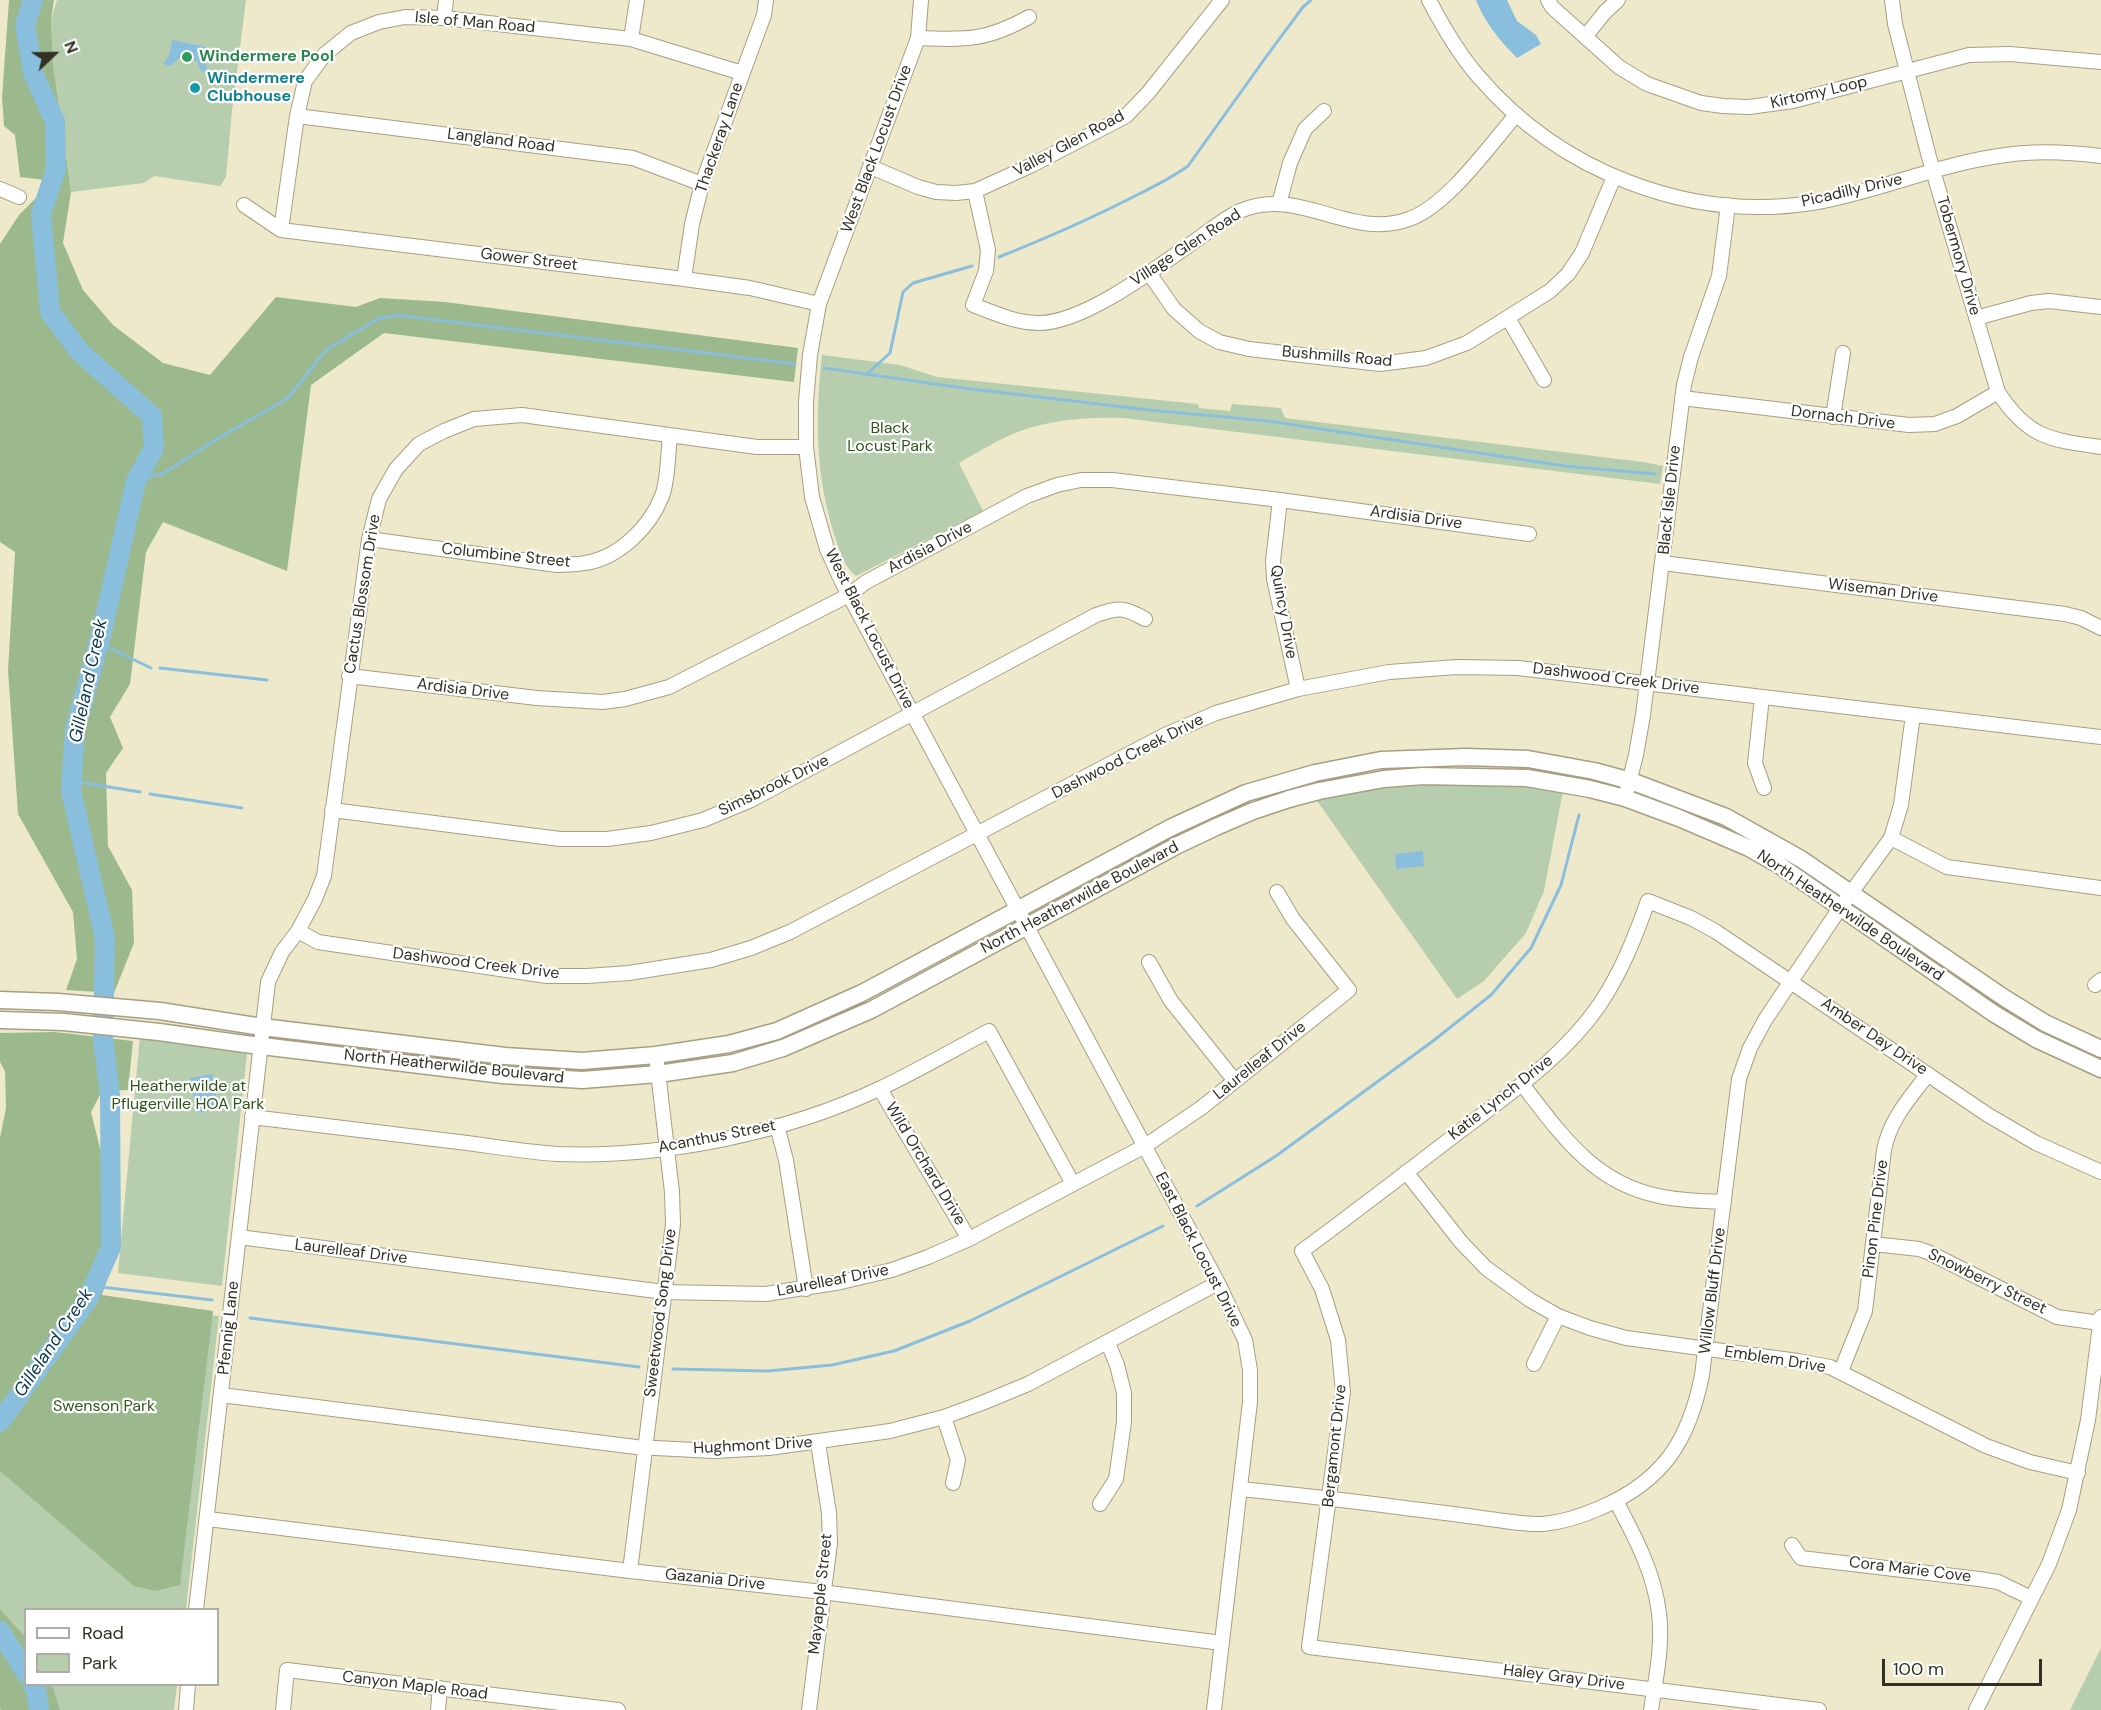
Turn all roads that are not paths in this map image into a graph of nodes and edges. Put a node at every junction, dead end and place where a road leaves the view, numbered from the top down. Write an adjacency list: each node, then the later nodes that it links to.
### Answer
1 (446, 0): 12 (street)
2 (637, 0): 15 (street)
3 (766, 0): 18 (street, Thackeray Lane)
4 (921, 0): 14 (street, West Black Locust Drive)
5 (1203, 0): 10 (street)
6 (1429, 0): 20 (street, Picadilly Drive)
7 (1548, 0): 13 (street, Kirtomy Loop)
8 (1618, 0): 13 (street)
9 (1892, 0): 17 (street, Tobermory Drive)
10 (1218, 4): 28 (street, Valley Glen Road)
11 (1029, 17): 14 (street)
12 (444, 18): 15 (street, Isle of Man Road); 21 (street, Isle of Man Road)
13 (1585, 37): 17 (street, Kirtomy Loop)
14 (918, 38): 23 (street, West Black Locust Drive)
15 (631, 39): 18 (street, Isle of Man Road)
16 (2101, 62): 17 (street, Kirtomy Loop)
17 (1907, 70): 24 (street, Tobermory Drive)
18 (742, 73): 26 (street, Thackeray Lane)
19 (1324, 111): 30 (street)
20 (1516, 115): 25 (street, Picadilly Drive); 30 (street, Village Glen Road)
21 (297, 116): 26 (street, Langland Road); 33 (street, Isle of Man Road)
22 (2101, 156): 24 (street, Picadilly Drive)
23 (871, 167): 28 (street, Valley Glen Road); 36 (street, West Black Locust Drive)
24 (1933, 172): 32 (street, Picadilly Drive); 39 (street, Tobermory Drive)
25 (1614, 177): 32 (street, Picadilly Drive); 38 (street, Bushmills Road)
26 (702, 184): 35 (street, Thackeray Lane)
27 (0, 189): 29 (street)
28 (975, 191): 34 (street, Village Glen Road)
29 (19, 197)
30 (1279, 204): 34 (street, Village Glen Road)
31 (244, 205): 33 (street, Gower Street)
32 (1728, 205): 43 (street, Black Isle Drive)
33 (281, 230): 35 (street, Gower Street)
34 (1149, 273): 38 (street, Bushmills Road)
35 (684, 279): 36 (street, Gower Street)
36 (819, 304): 46 (street, West Black Locust Drive)
37 (2101, 307): 39 (street)
38 (1508, 318): 41 (street)
39 (1976, 318): 42 (street, Tobermory Drive)
40 (1843, 353): 44 (street)
41 (1544, 380)
42 (1998, 392): 44 (street, Dornach Drive); 47 (street, Tobermory Drive)
43 (1682, 398): 44 (street, Dornach Drive); 51 (street, Black Isle Drive)
44 (1833, 417)
45 (670, 436): 46 (street, Cactus Blossom Drive); 50 (street, Cactus Blossom Drive); 50 (street, Columbine Street)
46 (806, 447): 52 (street, West Black Locust Drive)
47 (2101, 447)
48 (1280, 500): 49 (street, Ardisia Drive); 52 (street, Ardisia Drive); 57 (street, Quincy Drive)
49 (1530, 534)
50 (369, 538): 55 (street, Cactus Blossom Drive)
51 (1663, 563): 54 (street, Wiseman Drive); 56 (street, Black Isle Drive)
52 (849, 595): 55 (street, Ardisia Drive); 59 (street, West Black Locust Drive)
53 (1145, 619): 59 (street, Simsbrook Drive)
54 (2101, 627)
55 (349, 676): 65 (street, Cactus Blossom Drive)
56 (1647, 682): 57 (street, Dashwood Creek Drive); 58 (street, Dashwood Creek Drive); 62 (street, Black Isle Drive)
57 (1298, 689): 66 (street, Dashwood Creek Drive)
58 (1762, 697): 60 (street, Dashwood Creek Drive); 63 (street)
59 (912, 715): 65 (street, Simsbrook Drive); 66 (street, West Black Locust Drive)
60 (1913, 715): 61 (street, Dashwood Creek Drive); 67 (street, Willow Bluff Drive)
61 (2101, 737)
62 (1631, 781): 64 (street, Black Isle Drive); 70 (main road, North Heatherwilde Boulevard); 73 (main road, North Heatherwilde Boulevard)
63 (1764, 788)
64 (1625, 798): 72 (main road, North Heatherwilde Boulevard); 74 (main road, North Heatherwilde Boulevard)
65 (332, 810): 75 (street, Cactus Blossom Drive)
66 (978, 835): 73 (street, West Black Locust Drive); 75 (street, Dashwood Creek Drive)
67 (1891, 838): 68 (street); 70 (street, Willow Bluff Drive)
68 (2101, 888)
69 (1277, 892): 87 (street, Laurelleaf Drive)
70 (1851, 893): 72 (street, Willow Bluff Drive); 82 (main road, North Heatherwilde Boulevard)
71 (1648, 901): 77 (street, Amber Day Drive); 88 (street, Katie Lynch Drive)
72 (1840, 908): 77 (street, Willow Bluff Drive); 84 (main road, North Heatherwilde Boulevard)
73 (1018, 910): 74 (street, West Black Locust Drive); 83 (main road, North Heatherwilde Boulevard)
74 (1027, 926): 85 (main road, North Heatherwilde Boulevard); 92 (street, East Black Locust Drive)
75 (298, 931): 80 (street, Cactus Blossom Drive)
76 (1149, 962): 87 (street)
77 (1792, 981): 86 (street, Amber Day Drive); 97 (street, Willow Bluff Drive)
78 (0, 1000): 80 (main road, North Heatherwilde Boulevard)
79 (0, 1020): 81 (main road, North Heatherwilde Boulevard)
80 (262, 1027): 81 (street, Cactus Blossom Drive); 83 (main road, North Heatherwilde Boulevard)
81 (261, 1046): 85 (main road, North Heatherwilde Boulevard); 90 (street, Pfennig Lane)
82 (2101, 1049)
83 (656, 1055): 85 (street, Sweetwood Song Drive)
84 (2101, 1069)
85 (658, 1074): 93 (street, Sweetwood Song Drive)
86 (1928, 1074): 95 (street, Amber Day Drive); 100 (street, Pinon Pine Drive)
87 (1235, 1081): 92 (street, Laurelleaf Drive)
88 (1522, 1084): 94 (street, Katie Lynch Drive); 97 (street)
89 (880, 1089): 91 (street, Acanthus Street); 96 (street, Acanthus Street); 99 (street, Wild Orchard Drive)
90 (252, 1117): 93 (street, Acanthus Street); 98 (street, Pfennig Lane)
91 (777, 1126): 93 (street, Acanthus Street); 103 (street)
92 (1145, 1146): 96 (street, Laurelleaf Drive); 102 (street, East Black Locust Drive)
93 (667, 1148): 104 (street, Sweetwood Song Drive)
94 (1406, 1172): 101 (street, Katie Lynch Drive); 105 (street, Emblem Drive)
95 (2101, 1172)
96 (1073, 1184): 99 (street, Laurelleaf Drive)
97 (1724, 1202): 109 (street, Willow Bluff Drive)
98 (238, 1237): 104 (street, Laurelleaf Drive); 112 (street, Pfennig Lane)
99 (969, 1239): 103 (street, Laurelleaf Drive)
100 (1873, 1244): 107 (street, Snowberry Street); 111 (street, Pinon Pine Drive)
101 (1302, 1251): 119 (street, Bergamont Drive)
102 (1218, 1283): 108 (street, Hughmont Drive); 118 (street, East Black Locust Drive)
103 (806, 1289): 104 (street, Laurelleaf Drive)
104 (664, 1292): 115 (street, Sweetwood Song Drive)
105 (1558, 1316): 109 (street, Emblem Drive); 110 (street)
106 (2101, 1317): 107 (street)
107 (2100, 1323): 116 (street)
108 (1108, 1343): 113 (street, Hughmont Drive); 121 (street)
109 (1706, 1350): 111 (street, Emblem Drive); 120 (street, Willow Bluff Drive)
110 (1534, 1364)
111 (1841, 1371): 116 (street, Emblem Drive)
112 (221, 1395): 115 (street, Hughmont Drive); 122 (street, Pfennig Lane)
113 (944, 1417): 114 (street, Hughmont Drive); 117 (street)
114 (818, 1443): 115 (street, Hughmont Drive); 125 (street, Mayapple Street)
115 (644, 1448): 124 (street, Sweetwood Song Drive)
116 (2078, 1473): 126 (street)
117 (953, 1483)
118 (1241, 1489): 119 (street, Willow Bluff Drive); 128 (street, East Black Locust Drive)
119 (1330, 1498): 120 (street, Willow Bluff Drive); 129 (street, Bergamont Drive)
120 (1616, 1501): 132 (street)
121 (1100, 1504)
122 (208, 1519): 124 (street, Gazania Drive); 127 (street, Pfennig Lane)
123 (1792, 1545): 126 (street, Cora Marie Cove)
124 (630, 1571): 125 (street, Gazania Drive)
125 (824, 1593): 128 (street, Gazania Drive); 137 (street, Mayapple Street)
126 (2031, 1598): 141 (street)
127 (196, 1608)
128 (1222, 1642): 138 (street, East Black Locust Drive)
129 (1310, 1647): 132 (street, Haley Gray Drive)
130 (188, 1686): 133 (street)
131 (440, 1688): 134 (street, Canyon Maple Road); 135 (street); 136 (street, Canyon Maple Road)
132 (1654, 1689): 139 (street); 140 (street, Haley Gray Drive)
133 (186, 1710)
134 (283, 1710)
135 (438, 1710)
136 (618, 1710)
137 (809, 1710)
138 (1214, 1710)
139 (1651, 1710)
140 (1819, 1710)
141 (1976, 1710)

